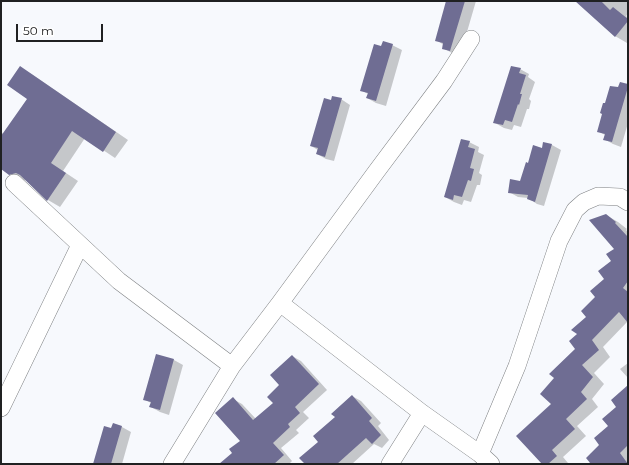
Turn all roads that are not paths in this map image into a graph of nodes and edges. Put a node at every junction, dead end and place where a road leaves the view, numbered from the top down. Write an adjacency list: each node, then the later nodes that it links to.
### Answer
1 (471, 39): 5 (street)
2 (14, 183): 4 (street)
3 (628, 202): 9 (street)
4 (80, 245): 6 (street); 7 (street)
5 (280, 303): 6 (street); 8 (street)
6 (232, 366): 10 (street)
7 (1, 408)
8 (422, 413): 9 (street); 11 (street)
9 (485, 459)
10 (172, 464)
11 (390, 464)

